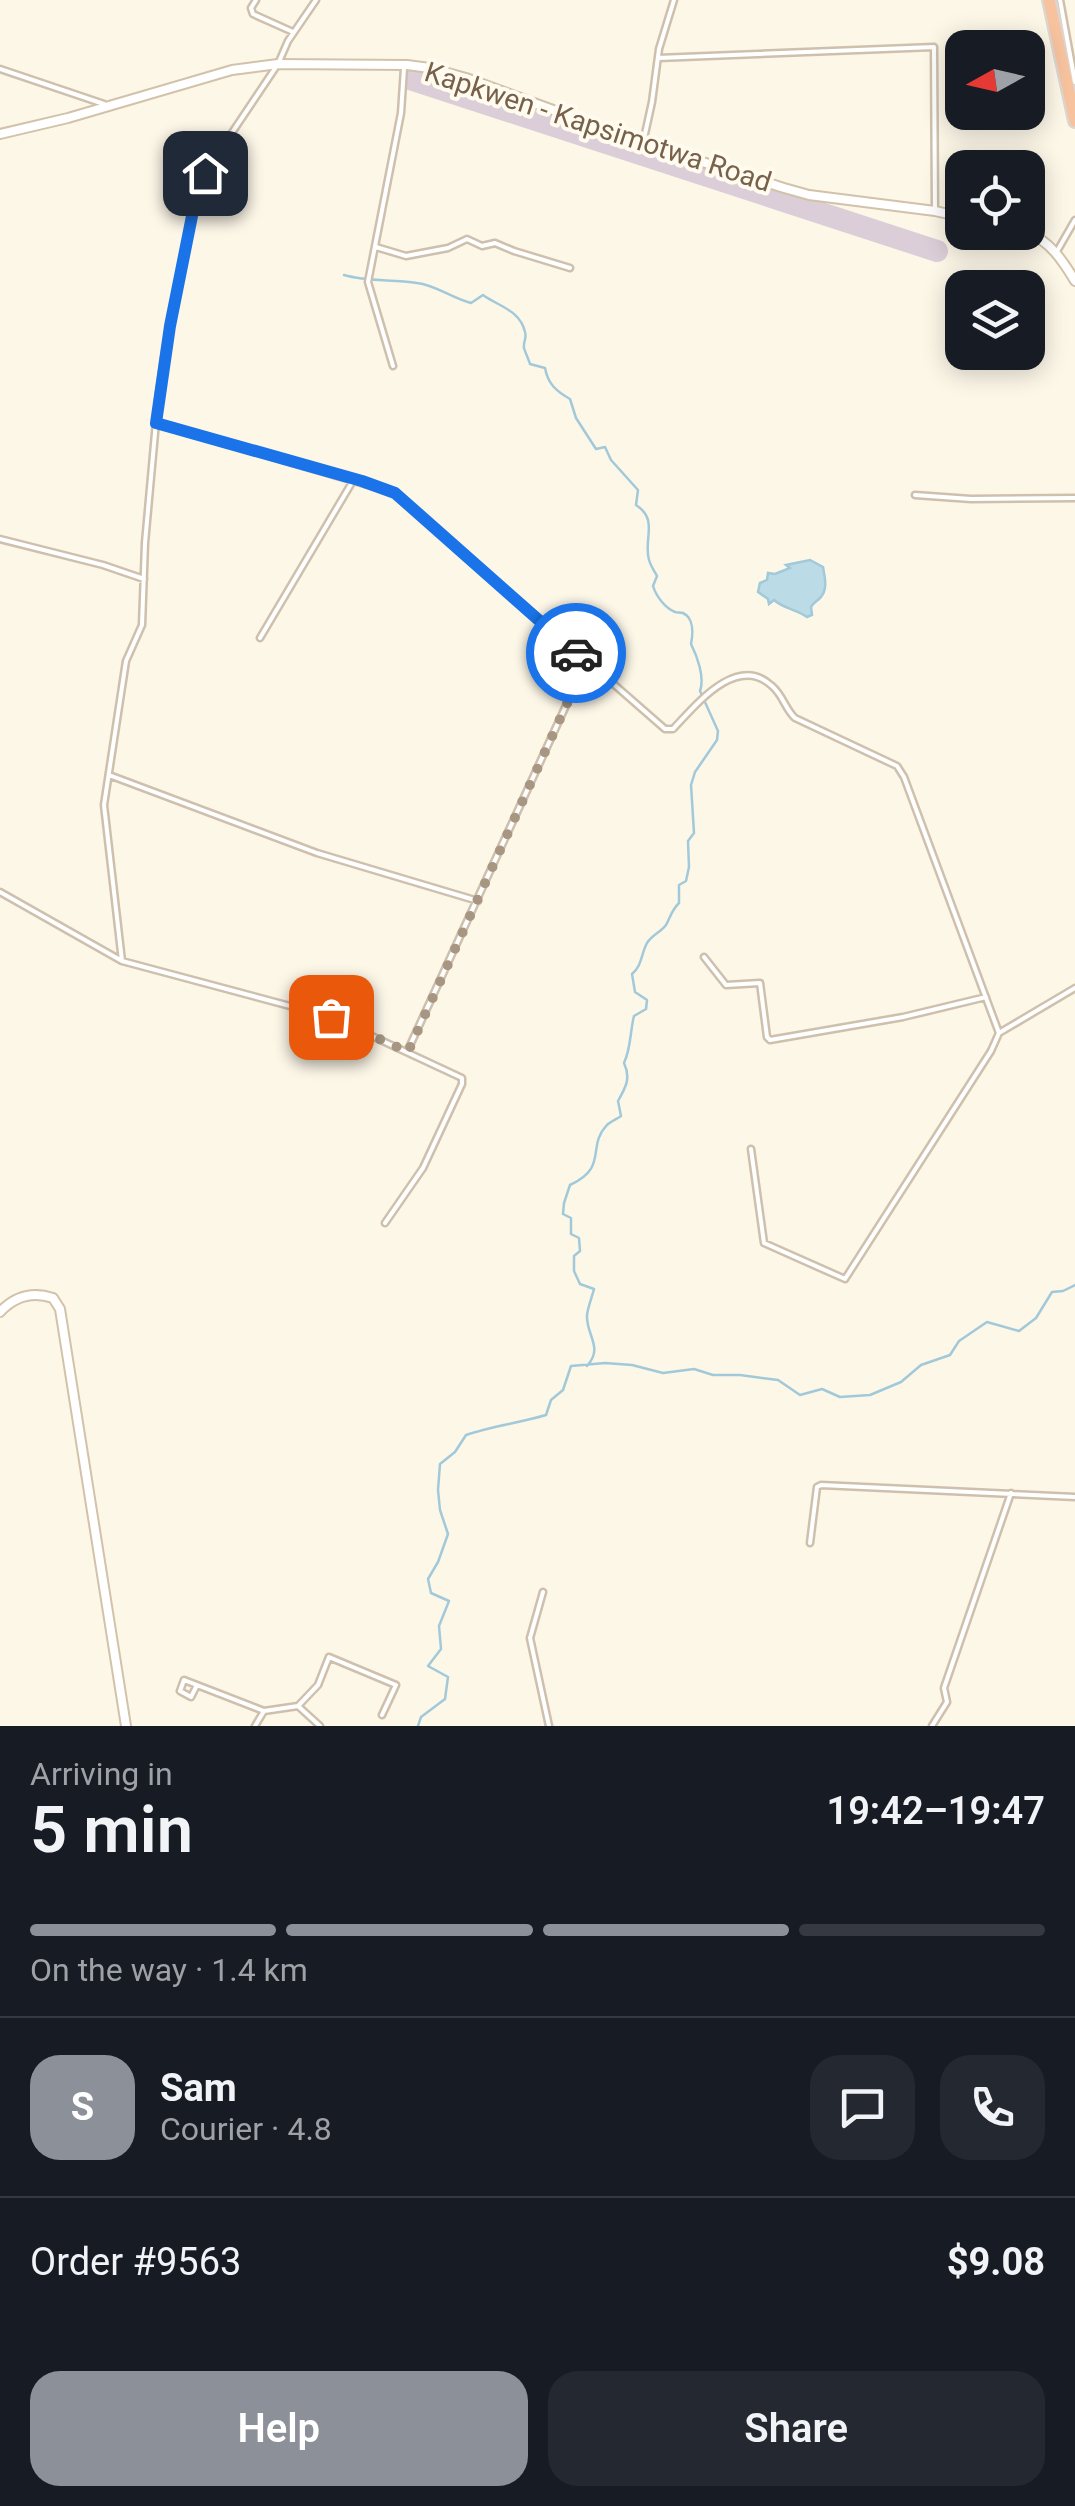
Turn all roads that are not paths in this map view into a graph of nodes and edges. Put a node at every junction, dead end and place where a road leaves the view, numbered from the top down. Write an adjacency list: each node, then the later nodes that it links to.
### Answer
1 (256, 0): 6 (street)
2 (316, 0): 6 (street)
3 (674, 0): 7 (street)
4 (1049, 0): 13 (highway)
5 (1060, 0): 11 (street)
6 (294, 32): 8 (street)
7 (658, 58): 15 (street); 16 (street)
8 (278, 64): 9 (street, Kapkwen - Kapsimotwa Road); 12 (street, Kapkwen - Kapsimotwa Road); 25 (street)
9 (404, 64): 15 (street, Kapkwen - Kapsimotwa Road); 20 (street)
10 (0, 69): 12 (street)
11 (1075, 82)
12 (108, 106): 14 (street, Kapkwen - Kapsimotwa Road)
13 (1075, 121)
14 (0, 134)
15 (643, 143): 16 (street, Kapkwen - Kapsimotwa Road)
16 (935, 211): 17 (street, Kapkwen - Kapsimotwa Road)
17 (945, 213)
18 (1075, 220): 21 (street)
19 (1045, 242): 21 (street)
20 (376, 247): 22 (street); 24 (street)
21 (1056, 253): 23 (street)
22 (570, 268)
23 (1075, 281)
24 (393, 366)
25 (156, 423): 26 (street); 30 (street)
26 (354, 479): 31 (street); 32 (street)
27 (915, 496): 28 (street)
28 (1075, 498)
29 (0, 539): 30 (street)
30 (144, 578): 33 (street)
31 (260, 638)
32 (586, 662): 35 (street); 39 (street)
33 (109, 775): 35 (street); 37 (street)
34 (0, 892): 37 (street)
35 (478, 901): 41 (street)
36 (704, 957): 39 (street)
37 (122, 960): 41 (street)
38 (1075, 988): 40 (street)
39 (986, 998): 40 (street)
40 (1000, 1033): 42 (street)
41 (408, 1052): 43 (street)
42 (751, 1149)
43 (385, 1223)
44 (0, 1312): 53 (street)
45 (1011, 1494): 46 (street); 47 (street); 57 (street)
46 (1075, 1497)
47 (810, 1544)
48 (543, 1592): 56 (street)
49 (197, 1685): 51 (street)
50 (298, 1706): 51 (street); 52 (street); 55 (street)
51 (264, 1711): 54 (street)
52 (382, 1715)
53 (126, 1726)
54 (255, 1726)
55 (320, 1726)
56 (549, 1726)
57 (932, 1726)

